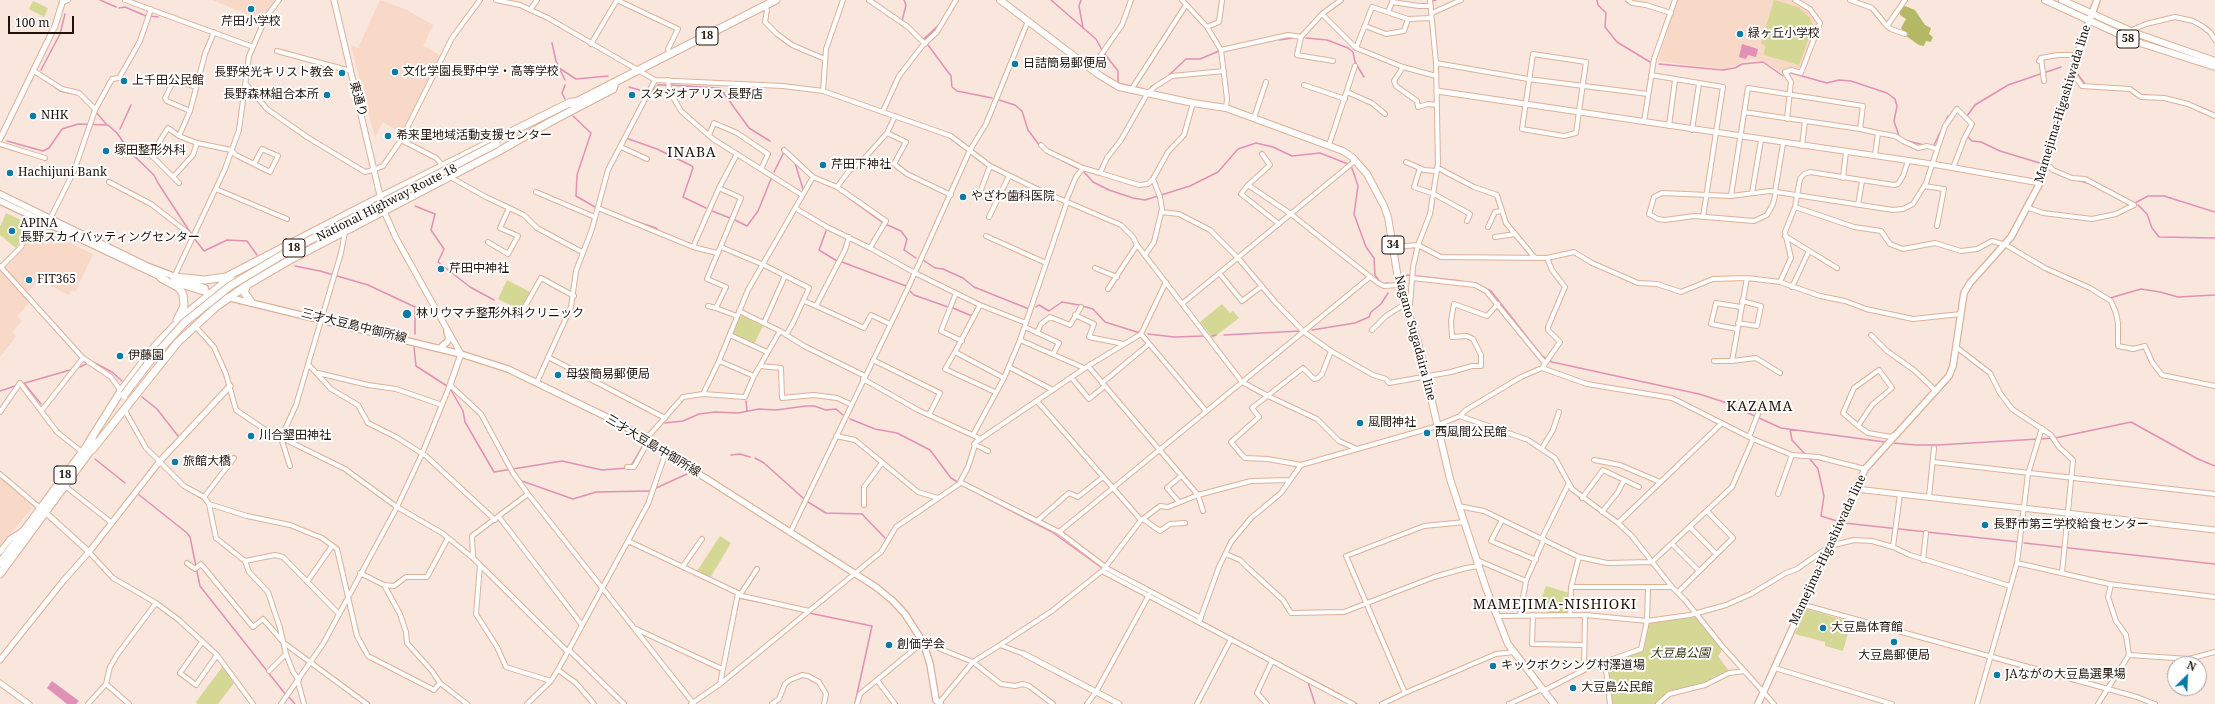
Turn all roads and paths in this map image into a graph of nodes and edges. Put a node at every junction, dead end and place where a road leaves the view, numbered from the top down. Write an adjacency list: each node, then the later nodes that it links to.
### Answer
1 (68, 0): 28 (street)
2 (125, 0): 32 (street)
3 (279, 0): 53 (street)
4 (334, 0): 68 (street, 東通り)
5 (480, 0): 121 (street)
6 (496, 0): 33 (street)
7 (537, 0): 33 (street)
8 (776, 0): 30 (highway, National Highway Route 18 / 18)
9 (844, 0): 59 (street)
10 (869, 0): 52 (street)
11 (956, 0): 52 (street)
12 (1000, 0): 42 (main road, Nagano Sugadaira line / 34)
13 (1131, 0): 66 (street)
14 (1182, 0): 29 (street)
15 (1222, 0): 45 (street)
16 (1341, 0): 37 (street)
17 (1430, 0): 31 (street)
18 (1461, 0): 35 (street)
19 (1628, 0): 36 (street)
20 (1675, 0): 36 (street)
21 (1795, 0): 92 (street)
22 (1850, 0): 44 (street)
23 (1905, 0): 44 (street)
24 (2045, 0): 41 (main road, 58)
25 (2062, 0): 38 (main road, 58)
26 (2097, 0): 38 (main road, Mamejima-Higashiwada line)
27 (1392, 1): 31 (street); 34 (street)
28 (62, 2): 67 (street)
29 (1186, 5): 45 (street); 86 (street)
30 (765, 6): 57 (highway, National Highway Route 18 / 18); 59 (street)
31 (1431, 6): 35 (street)
32 (151, 9): 47 (street); 99 (street)
33 (530, 10): 51 (street)
34 (1388, 12): 40 (street); 43 (street)
35 (1432, 13): 39 (street)
36 (1671, 13): 72 (street)
37 (1322, 14): 49 (street); 54 (street)
38 (2092, 14): 41 (main road, Mamejima-Higashiwada line); 46 (main road, 58)
39 (1432, 18): 40 (street); 62 (street)
40 (1408, 19): 43 (street)
41 (2089, 20): 58 (main road, Mamejima-Higashiwada line); 65 (main road, 58)
42 (1028, 21): 66 (main road, Nagano Sugadaira line / 34); 134 (street)
43 (1365, 26): 54 (street)
44 (1888, 26): 48 (street)
45 (1207, 27): 55 (street)
46 (2129, 31): 50 (street); 61 (main road, 58)
47 (214, 32): 53 (street); 85 (street)
48 (1905, 34)
49 (1301, 37): 55 (street); 60 (street)
50 (2215, 40)
51 (591, 44): 57 (street); 70 (street)
52 (925, 44): 101 (street)
53 (253, 46): 80 (street)
54 (1356, 48): 64 (street)
55 (1221, 50): 69 (street)
56 (277, 51): 68 (street)
57 (670, 55): 70 (highway, National Highway Route 18 / 18)
58 (2077, 55): 71 (main road, Mamejima-Higashiwada line); 78 (street)
59 (826, 59): 87 (street)
60 (1333, 61)
61 (2215, 61)
62 (1436, 63): 73 (street); 74 (street)
63 (1355, 66): 89 (street)
64 (1403, 67): 73 (street); 97 (street)
65 (2215, 67)
66 (1091, 69): 86 (main road, Nagano Sugadaira line / 34)
67 (34, 71): 99 (street); 120 (street)
68 (351, 71): 153 (street, 東通り)
69 (1224, 71): 90 (street); 98 (street)
70 (638, 72): 75 (street); 83 (highway, National Highway Route 18 / 18); 94 (highway, National Highway Route 18 / 18)
71 (2072, 72): 106 (street); 143 (main road, Mamejima-Higashiwada line)
72 (1651, 75): 77 (street); 91 (street)
73 (1436, 76): 88 (street)
74 (1528, 79): 84 (street); 84 (street); 96 (street)
75 (655, 80): 76 (street); 130 (street)
76 (668, 80): 87 (street); 117 (street)
77 (1675, 80): 81 (street); 111 (street)
78 (2044, 81)
79 (1266, 82): 107 (street)
80 (246, 84): 132 (street); 153 (street)
81 (1699, 84): 113 (street); 116 (street)
82 (1304, 85): 93 (street)
83 (614, 86): 126 (highway, National Highway Route 18 / 18); 158 (highway, 18)
84 (1583, 86): 91 (street); 102 (street)
85 (196, 87): 100 (street); 100 (street)
86 (1131, 90): 90 (main road, Nagano Sugadaira line / 34)
87 (823, 91): 101 (street)
88 (1437, 91): 96 (street); 97 (street)
89 (1346, 92): 93 (street); 104 (street)
90 (1147, 94): 95 (main road, Nagano Sugadaira line / 34); 155 (street)
91 (1648, 94): 110 (street)
92 (1790, 94): 103 (street); 108 (street); 112 (street)
93 (1345, 99): 128 (street)
94 (575, 102): 126 (highway, National Highway Route 18 / 18); 147 (highway, 18)
95 (1193, 103): 98 (main road, Nagano Sugadaira line / 34); 161 (street)
96 (1526, 103): 102 (street); 102 (street)
97 (1437, 105): 154 (street)
98 (1226, 108): 107 (main road, Nagano Sugadaira line / 34)
99 (95, 111): 200 (street)
100 (190, 111): 118 (street)
101 (883, 111): 105 (street)
102 (1580, 112): 110 (street)
103 (1744, 112): 108 (street); 119 (street)
104 (1385, 114)
105 (895, 116): 114 (street); 134 (street)
106 (2215, 116)
107 (1254, 118): 128 (main road, Nagano Sugadaira line / 34)
108 (1787, 119): 109 (street)
109 (1805, 121): 112 (street); 129 (street)
110 (1644, 122): 111 (street)
111 (1669, 126): 113 (street)
112 (1860, 129): 115 (street)
113 (1692, 130): 116 (street)
114 (887, 133): 168 (street); 178 (street)
115 (1878, 133): 131 (street); 138 (street)
116 (1716, 134): 119 (street); 176 (street)
117 (709, 135): 136 (street); 152 (street)
118 (179, 136): 123 (street); 156 (street)
119 (1741, 137): 122 (street); 180 (street)
120 (0, 139)
121 (402, 140): 147 (street); 153 (street)
122 (1761, 140): 125 (street); 173 (street)
123 (196, 143): 132 (street); 156 (street)
124 (0, 144): 139 (street)
125 (1782, 144): 129 (street); 172 (street)
126 (496, 145): 328 (highway, National Highway Route 18 / 18, bridge)
127 (1041, 145): 149 (street)
128 (1329, 145): 145 (main road, Nagano Sugadaira line / 34)
129 (1802, 146): 135 (street)
130 (621, 147): 140 (street); 189 (street)
131 (1937, 148): 146 (street); 151 (street)
132 (231, 150): 144 (street); 170 (street)
133 (784, 150): 159 (street)
134 (970, 150): 148 (street); 178 (street)
135 (1846, 152): 138 (street); 160 (street)
136 (737, 154): 152 (street); 169 (street)
137 (1262, 154): 166 (street)
138 (1875, 156): 141 (street)
139 (45, 158)
140 (647, 158)
141 (1908, 161): 146 (street); 162 (street)
142 (1406, 162): 150 (street)
143 (2046, 163): 165 (main road, Mamejima-Higashiwada line); 187 (street)
144 (254, 164): 144 (street)
145 (1352, 164): 195 (street); 219 (main road, Nagano Sugadaira line / 34)
146 (1932, 164): 151 (street); 167 (street)
147 (443, 166): 181 (highway, 18)
148 (990, 166): 157 (street); 182 (street)
149 (1083, 168): 155 (street); 184 (street)
150 (1420, 168): 154 (street); 175 (street)
151 (1953, 168): 165 (street)
152 (761, 169): 177 (street)
153 (373, 170): 181 (street, 東通り)
154 (1438, 170): 175 (street); 191 (street)
155 (1100, 173): 161 (street)
156 (174, 176): 164 (street)
157 (1009, 176): 184 (street); 198 (street)
158 (450, 177): 188 (street); 194 (highway, 18)
159 (813, 177): 168 (street); 177 (street)
160 (1843, 178): 162 (street); 179 (street)
161 (1153, 179): 192 (street)
162 (1862, 181): 185 (street)
163 (109, 182): 210 (street)
164 (179, 183)
165 (2040, 183): 187 (main road, Mamejima-Higashiwada line)
166 (1248, 185): 195 (street); 203 (street)
167 (1924, 186): 185 (street); 204 (street)
168 (837, 187): 220 (street)
169 (719, 188): 217 (street); 218 (street)
170 (216, 189): 201 (street); 210 (street)
171 (536, 192): 197 (street)
172 (1775, 192): 173 (street); 179 (street); 196 (street)
173 (1752, 193): 180 (street)
174 (0, 194): 193 (main road, 三才大豆島中御所線)
175 (1434, 194): 202 (street); 215 (street)
176 (1706, 194): 180 (street); 196 (street); 196 (street)
177 (802, 195): 190 (street)
178 (950, 195): 234 (street)
179 (1798, 195): 185 (street); 186 (street)
180 (1731, 196)
181 (380, 197): 194 (street, 東通り); 233 (highway, 18)
182 (987, 198)
183 (0, 201): 199 (main road, 三才大豆島中御所線)
184 (1066, 202): 214 (street); 228 (street)
185 (1858, 205)
186 (1795, 207): 209 (street); 216 (street)
187 (2026, 207): 216 (main road, Mamejima-Higashiwada line)
188 (509, 208): 213 (street); 222 (street)
189 (598, 208): 197 (street); 217 (street)
190 (795, 208): 211 (street); 229 (street)
191 (1501, 211): 205 (street); 207 (street)
192 (1161, 212): 224 (street); 225 (street)
193 (38, 213): 199 (street); 200 (main road, 三才大豆島中御所線)
194 (384, 213): 206 (highway, 18); 281 (street, 東通り)
195 (1292, 214): 203 (street); 239 (street)
196 (1703, 217)
197 (595, 218): 222 (street)
198 (989, 218)
199 (36, 219): 230 (street); 240 (main road, 三才大豆島中御所線)
200 (50, 219): 238 (main road, 三才大豆島中御所線)
201 (287, 219)
202 (1467, 221)
203 (1279, 224): 225 (street)
204 (1937, 226)
205 (1488, 227)
206 (345, 232): 245 (highway, 18); 271 (street)
207 (1515, 234): 212 (street); 226 (street)
208 (986, 236): 228 (street)
209 (1785, 236): 221 (street); 244 (street)
210 (193, 237): 238 (street)
211 (849, 237): 220 (street); 262 (street)
212 (1495, 237)
213 (488, 242)
214 (1137, 245): 224 (street); 241 (street)
215 (1418, 245): 219 (street); 226 (street); 237 (street)
216 (2006, 245): 268 (main road, Mamejima-Higashiwada line); 323 (street)
217 (693, 247): 223 (street)
218 (721, 247): 223 (street); 229 (street)
219 (1393, 247): 246 (main road, Nagano Sugadaira line / 34)
220 (870, 248): 234 (street)
221 (1809, 251): 232 (street); 248 (street)
222 (582, 252): 252 (street)
223 (717, 254): 265 (street)
224 (1145, 255): 243 (street)
225 (1238, 258): 235 (street); 247 (street)
226 (1535, 258): 227 (street)
227 (1547, 258): 242 (street); 302 (street)
228 (1046, 263): 275 (street)
229 (764, 265): 236 (street); 267 (street)
230 (1, 266): 300 (street)
231 (1095, 268): 241 (street)
232 (1837, 268)
233 (240, 271): 238 (highway, 18); 250 (highway, 18)
234 (914, 273): 251 (street); 274 (street)
235 (1220, 274): 247 (street); 257 (street)
236 (785, 276): 254 (street); 272 (street)
237 (1412, 276): 258 (street); 260 (street)
238 (174, 277): 250 (main road, 三才大豆島中御所線)
239 (1370, 277): 246 (street); 282 (street)
240 (161, 278): 250 (main road, 三才大豆島中御所線); 277 (highway, 18)
241 (1116, 278): 249 (street)
242 (1747, 278): 244 (street); 255 (street)
243 (1166, 282): 257 (street); 284 (street)
244 (1780, 282): 248 (street)
245 (247, 285): 253 (highway, 18); 256 (highway)
246 (1399, 285): 260 (main road, Nagano Sugadaira line / 34)
247 (1262, 286): 282 (street)
248 (1792, 287): 268 (street)
249 (1108, 289)
250 (212, 292): 253 (main road, 三才大豆島中御所線); 277 (highway, 18)
251 (956, 293): 259 (street); 289 (street)
252 (574, 296): 266 (street); 299 (street)
253 (230, 297): 256 (main road, 三才大豆島中御所線); 276 (highway, 18)
254 (804, 301): 262 (street); 286 (street)
255 (1742, 301): 264 (street); 273 (street)
256 (251, 302): 271 (main road, 三才大豆島中御所線)
257 (1183, 304): 319 (street)
258 (1498, 304): 302 (street); 313 (street)
259 (980, 305): 275 (street); 289 (street)
260 (1405, 305): 279 (street); 313 (main road, Nagano Sugadaira line / 34)
261 (708, 306): 265 (street)
262 (816, 306): 274 (street)
263 (1080, 307): 269 (street)
264 (1741, 307): 273 (street); 278 (street)
265 (716, 308): 270 (street)
266 (523, 310)
267 (739, 311): 270 (street); 272 (street)
268 (1961, 314): 292 (main road, Mamejima-Higashiwada line)
269 (1075, 315): 283 (street); 290 (street)
270 (737, 316): 285 (street)
271 (322, 318): 293 (main road, 三才大豆島中御所線); 306 (street)
272 (764, 323): 280 (street)
273 (1738, 323): 278 (street)
274 (890, 324): 301 (street)
275 (1025, 325): 283 (street); 288 (street)
276 (195, 326): 322 (street); 333 (highway, 18)
277 (173, 327): 328 (highway, 18)
278 (1737, 328): 305 (street)
279 (1372, 330)
280 (780, 331): 286 (street); 295 (street)
281 (447, 332): 293 (main road); 297 (street, 東通り)
282 (1304, 332): 294 (street); 319 (street)
283 (1037, 333): 298 (street)
284 (1141, 334): 290 (street); 291 (street)
285 (730, 335): 295 (street); 303 (street)
286 (786, 335): 315 (street)
287 (1871, 335): 325 (street)
288 (1020, 340): 298 (street); 308 (street)
289 (962, 341): 296 (street)
290 (1124, 344): 309 (street)
291 (1150, 344): 320 (street); 335 (street)
292 (1956, 347): 325 (main road, Mamejima-Higashiwada line); 345 (street)
293 (440, 348): 297 (main road, 三才大豆島中御所線)
294 (1331, 351): 313 (street); 329 (street)
295 (767, 352): 307 (street)
296 (955, 352): 316 (street); 326 (street)
297 (461, 354): 318 (main road, 三才大豆島中御所線); 321 (street)
298 (1052, 354): 309 (street)
299 (548, 357): 318 (street); 341 (street)
300 (84, 358): 328 (street); 334 (street)
301 (873, 360): 315 (street); 338 (street)
302 (1546, 360): 310 (street)
303 (719, 361): 314 (street); 327 (street)
304 (1714, 361): 305 (street)
305 (1732, 361): 312 (street)
306 (308, 364): 311 (street); 349 (street)
307 (760, 366): 314 (street); 331 (street)
308 (1009, 367): 316 (street); 324 (street)
309 (1086, 367): 317 (street); 320 (street)
310 (1542, 368): 339 (street); 342 (street)
311 (317, 373): 332 (street); 362 (street)
312 (1780, 373)
313 (1426, 375): 343 (main road, Nagano Sugadaira line / 34)
314 (754, 376): 327 (street)
315 (864, 377): 331 (street); 338 (street)
316 (1004, 378): 326 (street)
317 (1071, 378): 320 (street); 324 (street)
318 (537, 382): 351 (main road, 三才大豆島中御所線)
319 (1242, 382): 329 (street); 335 (street)
320 (1104, 384): 358 (street)
321 (450, 385): 332 (street); 387 (street)
322 (230, 386): 349 (street); 366 (street)
323 (2215, 386)
324 (1053, 390): 330 (street)
325 (1936, 391): 347 (main road, Mamejima-Higashiwada line)
326 (995, 392): 346 (street)
327 (703, 394): 341 (street)
328 (125, 395): 357 (highway, National Highway Route 18 / 18); 360 (highway, National Highway Route 18 / 18)
329 (1268, 396): 356 (street); 369 (street)
330 (1037, 400): 352 (street); 376 (street)
331 (850, 404): 348 (street)
332 (442, 405): 362 (street)
333 (124, 409): 357 (highway, 18); 366 (street)
334 (42, 410): 336 (street); 360 (street)
335 (1206, 411): 358 (street)
336 (0, 412)
337 (1558, 412): 354 (street)
338 (929, 415): 346 (street)
339 (1460, 416): 343 (street); 354 (street)
340 (1757, 416): 350 (street)
341 (665, 418): 351 (street)
342 (1722, 423): 350 (street); 380 (street)
343 (1437, 425): 356 (street); 399 (main road, Nagano Sugadaira line / 34)
344 (1858, 426): 344 (street); 347 (street)
345 (2042, 428): 374 (street); 377 (street)
346 (973, 435): 352 (street)
347 (1896, 435): 372 (main road, Mamejima-Higashiwada line)
348 (836, 436): 368 (street); 420 (street)
349 (281, 438): 370 (street); 400 (street)
350 (1751, 438): 363 (street); 404 (street)
351 (647, 439): 361 (main road, 三才大豆島中御所線); 371 (street)
352 (981, 439): 353 (street)
353 (974, 444): 359 (street); 381 (street)
354 (1542, 448): 382 (street)
355 (1934, 448): 367 (street)
356 (1356, 449): 369 (street)
357 (92, 450): 383 (highway, National Highway Route 18 / 18)
358 (1159, 450): 375 (street); 385 (street)
359 (988, 451)
360 (82, 452): 402 (highway, National Highway Route 18 / 18)
361 (666, 452): 420 (main road, 三才大豆島中御所線); 425 (street)
362 (422, 454): 400 (street); 409 (street)
363 (1792, 455): 372 (street); 388 (street)
364 (234, 458): 392 (street)
365 (1594, 460): 380 (street)
366 (160, 461): 392 (street); 413 (street)
367 (1933, 462): 374 (street); 393 (street)
368 (882, 463): 394 (street); 398 (street)
369 (1301, 465): 378 (street)
370 (290, 466)
371 (629, 467)
372 (1865, 469): 386 (main road, Mamejima-Higashiwada line)
373 (0, 474): 402 (street)
374 (2028, 474): 377 (street); 401 (street)
375 (1181, 476): 391 (street); 396 (street)
376 (1103, 477): 385 (street); 411 (street)
377 (2072, 478): 390 (street); 406 (street)
378 (1290, 480): 391 (street); 432 (street)
379 (1624, 480): 384 (street); 395 (street); 405 (street)
380 (1660, 482): 415 (street)
381 (959, 483): 394 (street); 411 (street)
382 (1568, 485): 395 (street); 424 (street)
383 (65, 486): 402 (highway, National Highway Route 18 / 18); 413 (street)
384 (1639, 487)
385 (1112, 488): 408 (street); 419 (street)
386 (1856, 489): 389 (street); 428 (main road, Mamejima-Higashiwada line)
387 (528, 494): 407 (street); 460 (street)
388 (1778, 494)
389 (1900, 494): 393 (street); 429 (street)
390 (2215, 494)
391 (1198, 495): 396 (street); 403 (street)
392 (204, 497): 397 (street)
393 (1929, 497): 401 (street)
394 (938, 498): 450 (street)
395 (1582, 498): 405 (street)
396 (1179, 502): 408 (street)
397 (209, 504): 427 (street); 438 (street)
398 (864, 504)
399 (1458, 506): 410 (street); 412 (main road, Nagano Sugadaira line / 34)
400 (397, 507): 422 (street); 449 (street)
401 (2024, 508): 406 (street); 443 (street)
402 (43, 510): 417 (highway, National Highway Route 18 / 18); 431 (street); 452 (highway, National Highway Route 18 / 18)
403 (1203, 511)
404 (1707, 511): 416 (street); 433 (street)
405 (1602, 512): 415 (street)
406 (2068, 513): 418 (street); 451 (street)
407 (499, 517): 409 (street); 480 (street)
408 (1142, 519): 414 (street); 447 (street)
409 (495, 520): 435 (street)
410 (1502, 520): 424 (street); 436 (street)
411 (1037, 521): 419 (street)
412 (1464, 522): 442 (main road, Nagano Sugadaira line / 34); 468 (street)
413 (112, 523): 431 (street)
414 (1185, 523)
415 (1618, 523): 440 (street)
416 (1690, 527): 426 (street); 433 (street)
417 (24, 530): 430 (street); 439 (highway, National Highway Route 18 / 18)
418 (2215, 530)
419 (1059, 532): 447 (street)
420 (790, 533): 450 (main road, 三才大豆島中御所線)
421 (1926, 533): 437 (street)
422 (448, 538): 435 (street); 455 (street)
423 (702, 539): 445 (street)
424 (1543, 539): 434 (street); 436 (street)
425 (628, 541): 445 (street); 460 (street)
426 (1672, 544): 440 (street); 448 (street)
427 (332, 546): 454 (street); 465 (street)
428 (1830, 546): 429 (street); 469 (main road, Mamejima-Higashiwada line); 471 (street)
429 (1892, 547): 437 (street)
430 (0, 552)
431 (89, 552): 467 (street); 496 (street)
432 (1226, 554): 468 (street); 478 (street)
433 (1716, 554): 448 (street)
434 (1579, 557): 440 (street); 458 (street)
435 (473, 558): 444 (street)
436 (1536, 560): 453 (street)
437 (1923, 560): 457 (street)
438 (245, 561): 454 (street); 485 (street)
439 (0, 562)
440 (1652, 562): 459 (street)
441 (187, 563): 485 (street)
442 (1478, 563): 453 (street); 468 (street); 477 (main road, Nagano Sugadaira line / 34)
443 (2017, 563): 451 (street); 457 (street)
444 (480, 565): 488 (street); 509 (street)
445 (682, 566): 464 (street)
446 (757, 569): 464 (street)
447 (1103, 569): 463 (street); 487 (street)
448 (1699, 571): 462 (street)
449 (360, 573): 455 (street); 465 (street)
450 (854, 573): 470 (street); 484 (main road, 三才大豆島中御所線)
451 (2062, 573): 456 (street)
452 (0, 574)
453 (1526, 581): 473 (street)
454 (307, 582): 472 (street)
455 (384, 585): 511 (street)
456 (2111, 585): 466 (street); 494 (street)
457 (2010, 586): 495 (street)
458 (1571, 587): 461 (street); 475 (street)
459 (1672, 587): 461 (street); 462 (street)
460 (602, 589): 480 (street); 481 (street)
461 (1648, 589): 479 (street)
462 (1678, 592): 471 (street)
463 (1149, 594): 478 (street); 516 (street)
464 (739, 595): 470 (street); 502 (street)
465 (348, 596): 472 (street); 511 (street)
466 (2215, 597)
467 (156, 603): 483 (street); 512 (street)
468 (1367, 603): 517 (street)
469 (1804, 605): 495 (street); 501 (main road, Mamejima-Higashiwada line)
470 (809, 611): 513 (street)
471 (1695, 612): 479 (street); 506 (street)
472 (339, 614): 500 (street)
473 (1520, 615): 474 (street); 477 (street)
474 (1533, 615): 475 (street); 486 (street)
475 (1570, 615): 476 (street)
476 (1585, 615): 479 (street); 486 (street)
477 (1497, 616): 489 (main road, Nagano Sugadaira line / 34)
478 (1200, 620): 482 (street)
479 (1647, 622): 499 (street)
480 (582, 625): 488 (street)
481 (632, 627): 502 (street); 532 (street)
482 (1231, 639): 497 (street); 539 (street)
483 (202, 642): 493 (street); 493 (street)
484 (923, 642): 498 (street); 507 (street); 520 (main road, 三才大豆島中御所線)
485 (284, 643): 491 (street); 500 (street)
486 (1584, 645): 505 (street)
487 (1000, 646): 492 (street); 498 (street)
488 (568, 651): 504 (street); 531 (street)
489 (1514, 652): 515 (main road, Nagano Sugadaira line / 34); 517 (street)
490 (2215, 652): 494 (street)
491 (286, 654): 503 (street); 508 (street)
492 (1024, 654): 516 (street)
493 (217, 655): 524 (street)
494 (2129, 655): 514 (street)
495 (1990, 657): 514 (street); 550 (street)
496 (0, 660)
497 (1272, 661): 540 (street); 541 (street)
498 (973, 662): 520 (street); 536 (street)
499 (1605, 662): 505 (street); 545 (street)
500 (311, 663): 508 (street); 527 (street)
501 (1775, 668): 518 (main road, Mamejima-Higashiwada line); 549 (street)
502 (722, 669): 513 (street)
503 (269, 670)
504 (558, 670): 509 (street); 530 (street)
505 (1584, 670): 515 (street)
506 (1745, 671): 518 (street); 546 (street)
507 (877, 680): 534 (street); 535 (street)
508 (299, 681): 525 (street); 526 (street)
509 (551, 681): 529 (street)
510 (0, 683): 521 (street)
511 (440, 683): 528 (street)
512 (106, 684): 522 (street); 523 (street)
513 (720, 684): 532 (street)
514 (2106, 689): 551 (street); 552 (street)
515 (1542, 690): 543 (street); 544 (main road, Nagano Sugadaira line / 34)
516 (1096, 692): 537 (street); 538 (street)
517 (1405, 693): 542 (street)
518 (1763, 693): 547 (main road, Mamejima-Higashiwada line); 548 (street)
519 (776, 703): 533 (street)
520 (938, 703)
521 (29, 704)
522 (88, 704)
523 (129, 704)
524 (253, 704)
525 (282, 704)
526 (304, 704)
527 (367, 704)
528 (467, 704)
529 (527, 704)
530 (594, 704)
531 (624, 704)
532 (692, 704)
533 (824, 704)
534 (856, 704)
535 (895, 704)
536 (1053, 704)
537 (1087, 704)
538 (1118, 704)
539 (1197, 704)
540 (1267, 704)
541 (1354, 704)
542 (1382, 704)
543 (1509, 704)
544 (1554, 704)
545 (1610, 704)
546 (1658, 704)
547 (1758, 704)
548 (1774, 704)
549 (1892, 704)
550 (1977, 704)
551 (2098, 704)
552 (2155, 704)

